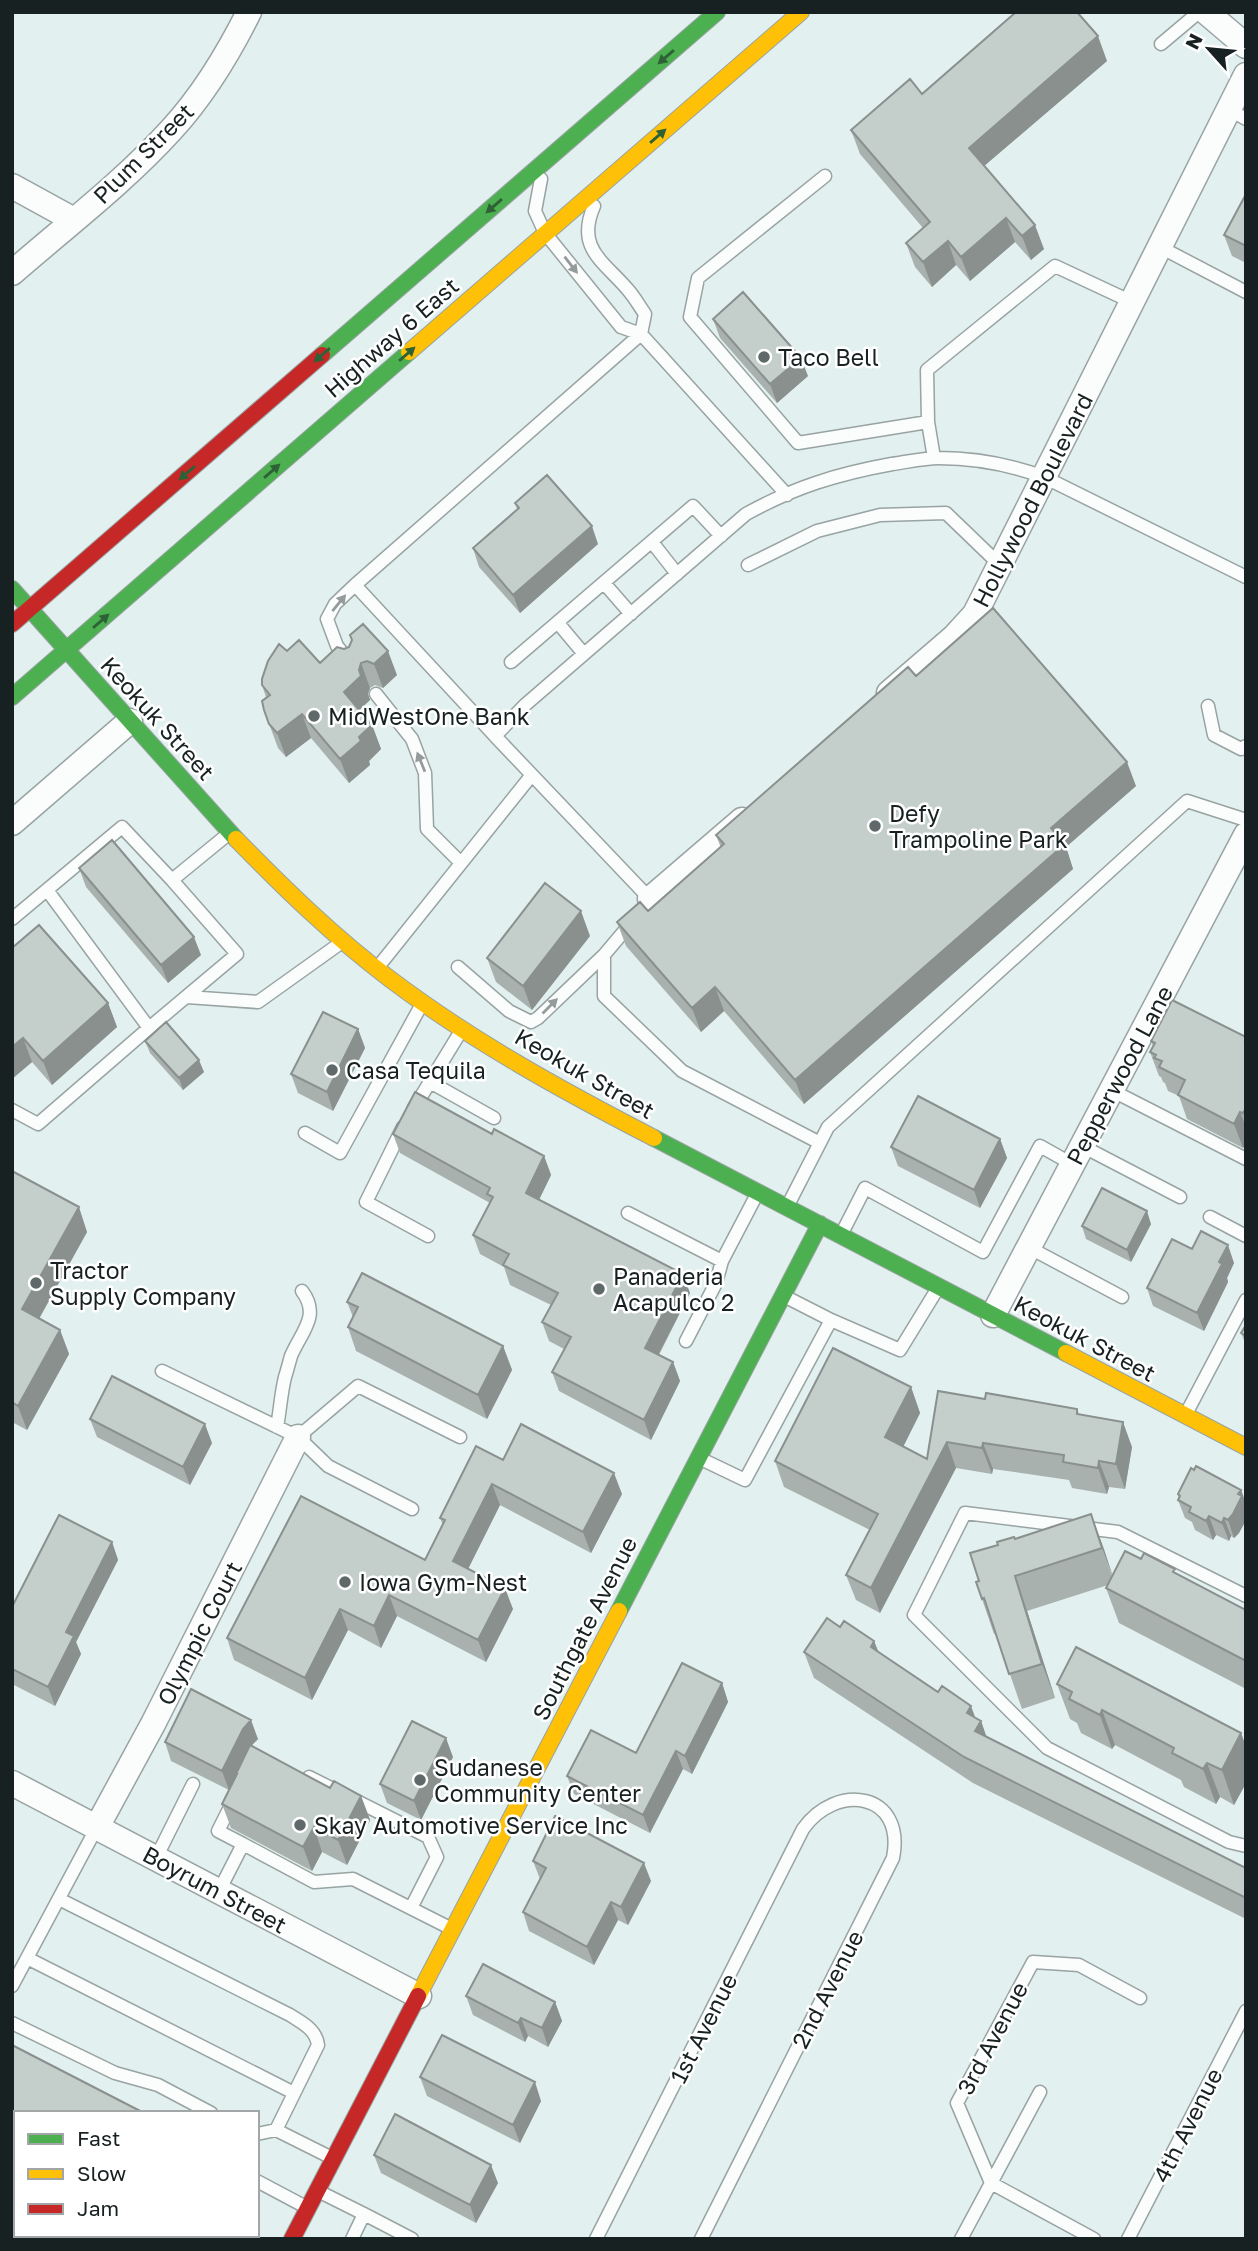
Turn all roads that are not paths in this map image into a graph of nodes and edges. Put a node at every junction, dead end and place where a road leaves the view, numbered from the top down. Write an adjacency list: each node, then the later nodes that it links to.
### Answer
1 (249, 12): 14 (street, Plum Street)
2 (717, 12): 10 (street, Highway 6 East, one-way to 10)
3 (802, 12): 12 (street, Highway 6 East, one-way to 3)
4 (1199, 12): 6 (lane)
5 (1206, 12): 7 (street)
6 (1161, 44)
7 (1246, 46)
8 (1246, 75): 9 (street, Hollywood Boulevard)
9 (1237, 114): 16 (street, Hollywood Boulevard)
10 (546, 160): 15 (lane); 34 (street, Highway 6 East, one-way to 34)
11 (825, 176): 21 (lane)
12 (606, 180): 15 (street, Highway 6 East); 20 (lane)
13 (12, 186): 14 (street)
14 (74, 220): 17 (street, Plum Street)
15 (545, 233): 20 (lane, one-way to 20); 38 (street, Highway 6 East, one-way to 15)
16 (1160, 247): 18 (lane); 19 (street, Hollywood Boulevard)
17 (12, 273)
18 (1246, 292)
19 (1132, 302): 21 (lane); 23 (street, Hollywood Boulevard)
20 (641, 334): 24 (lane); 32 (lane)
21 (928, 422): 22 (lane)
22 (933, 458): 23 (lane); 24 (lane)
23 (1044, 477): 28 (street, Hollywood Boulevard); 30 (lane)
24 (787, 495): 25 (lane)
25 (721, 536): 26 (lane); 29 (lane)
26 (652, 542): 29 (lane); 31 (lane)
27 (748, 565): 28 (lane)
28 (1000, 565): 44 (street, Hollywood Boulevard)
29 (677, 574): 35 (lane)
30 (1246, 577)
31 (604, 583): 35 (lane); 36 (lane)
32 (355, 585): 41 (lane, one-way to 32); 47 (lane)
33 (12, 589): 34 (street, Keokuk Street)
34 (30, 609): 37 (street, Highway 6 East); 38 (street, Keokuk Street)
35 (631, 614): 39 (lane)
36 (558, 623): 39 (lane); 40 (lane)
37 (12, 624)
38 (67, 650): 43 (street, Highway 6 East); 46 (street, Keokuk Street)
39 (584, 654): 47 (lane)
40 (511, 662)
41 (352, 665)
42 (376, 694): 55 (lane, one-way to 42)
43 (12, 697)
44 (874, 706)
45 (1208, 706): 48 (lane)
46 (130, 721): 52 (street); 53 (street, Keokuk Street)
47 (495, 736): 49 (lane)
48 (1246, 746)
49 (531, 776): 55 (lane); 58 (lane)
50 (757, 807): 58 (street)
51 (1246, 820): 73 (lane)
52 (12, 823)
53 (230, 833): 56 (lane); 60 (street, Keokuk Street)
54 (1242, 850): 69 (street, Pepperwood Lane)
55 (461, 863): 63 (lane)
56 (172, 880): 57 (lane); 64 (lane)
57 (47, 890): 59 (lane); 66 (lane)
58 (650, 899): 61 (lane)
59 (12, 919)
60 (344, 941): 63 (street, Keokuk Street); 64 (lane)
61 (604, 955): 62 (lane, one-way to 61); 73 (lane)
62 (458, 967)
63 (377, 968): 65 (street, Keokuk Street)
64 (187, 997): 66 (lane)
65 (423, 1002): 67 (street, Keokuk Street); 72 (lane)
66 (149, 1028): 70 (lane)
67 (463, 1028): 68 (lane); 76 (street, Keokuk Street)
68 (430, 1082): 71 (lane); 84 (lane)
69 (1111, 1090): 74 (street, Pepperwood Lane); 75 (lane)
70 (12, 1110)
71 (494, 1118)
72 (304, 1133)
73 (820, 1143): 78 (lane)
74 (1077, 1155): 77 (lane); 82 (lane); 85 (street, Pepperwood Lane)
75 (1246, 1159)
76 (758, 1192): 78 (street, Keokuk Street); 86 (lane)
77 (1180, 1197)
78 (787, 1207): 81 (street, Keokuk Street)
79 (628, 1213): 86 (lane)
80 (1210, 1217): 83 (lane)
81 (820, 1224): 82 (street, Keokuk Street); 89 (street, Southgate Avenue)
82 (840, 1235): 87 (street, Keokuk Street)
83 (1246, 1236)
84 (428, 1237)
85 (1028, 1247): 90 (lane); 92 (street, Pepperwood Lane)
86 (722, 1261): 94 (lane)
87 (939, 1287): 92 (street, Keokuk Street); 93 (lane)
88 (302, 1290): 97 (lane)
89 (783, 1296): 93 (lane); 100 (street, Southgate Avenue)
90 (1122, 1297)
91 (1246, 1300): 96 (lane)
92 (993, 1315): 96 (street, Keokuk Street)
93 (831, 1321): 100 (lane)
94 (686, 1341)
95 (162, 1371): 97 (lane)
96 (1186, 1416): 99 (street, Keokuk Street)
97 (288, 1432): 98 (lane); 101 (lane); 108 (street, Olympic Court)
98 (460, 1437)
99 (1246, 1447)
100 (698, 1458): 115 (street, Southgate Avenue)
101 (412, 1509)
102 (1246, 1596): 110 (lane)
103 (295, 1769): 114 (lane)
104 (12, 1783): 108 (street, Boyrum Street)
105 (193, 1784): 111 (lane)
106 (241, 1785): 109 (lane)
107 (811, 1819): 136 (lane, 1st Avenue); 137 (lane, 2nd Avenue)
108 (97, 1827): 111 (street, Boyrum Street); 113 (lane)
109 (243, 1844): 112 (lane); 114 (lane)
110 (1246, 1846)
111 (156, 1858): 112 (street, Boyrum Street)
112 (219, 1891): 118 (street, Boyrum Street)
113 (59, 1899): 116 (lane); 123 (lane)
114 (411, 1908): 115 (lane)
115 (453, 1930): 118 (street, Southgate Avenue)
116 (27, 1958): 117 (lane); 123 (lane)
117 (12, 1986)
118 (419, 1996): 127 (street, Southgate Avenue)
119 (1140, 1998): 129 (lane, 3rd Avenue)
120 (1246, 2011): 140 (lane, 4th Avenue)
121 (12, 2022): 124 (lane)
122 (1040, 2092): 129 (lane)
123 (294, 2093): 125 (lane)
124 (207, 2111)
125 (276, 2130): 126 (lane); 127 (lane)
126 (259, 2134)
127 (334, 2158): 130 (street, Southgate Avenue)
128 (259, 2182): 131 (lane)
129 (990, 2183): 138 (lane); 139 (lane)
130 (317, 2190): 131 (street, Southgate Avenue); 132 (lane)
131 (308, 2208): 133 (street, Southgate Avenue)
132 (364, 2214): 134 (lane); 135 (lane)
133 (292, 2239)
134 (352, 2239)
135 (412, 2239)
136 (596, 2239)
137 (701, 2239)
138 (961, 2239)
139 (1094, 2239)
140 (1128, 2239)

